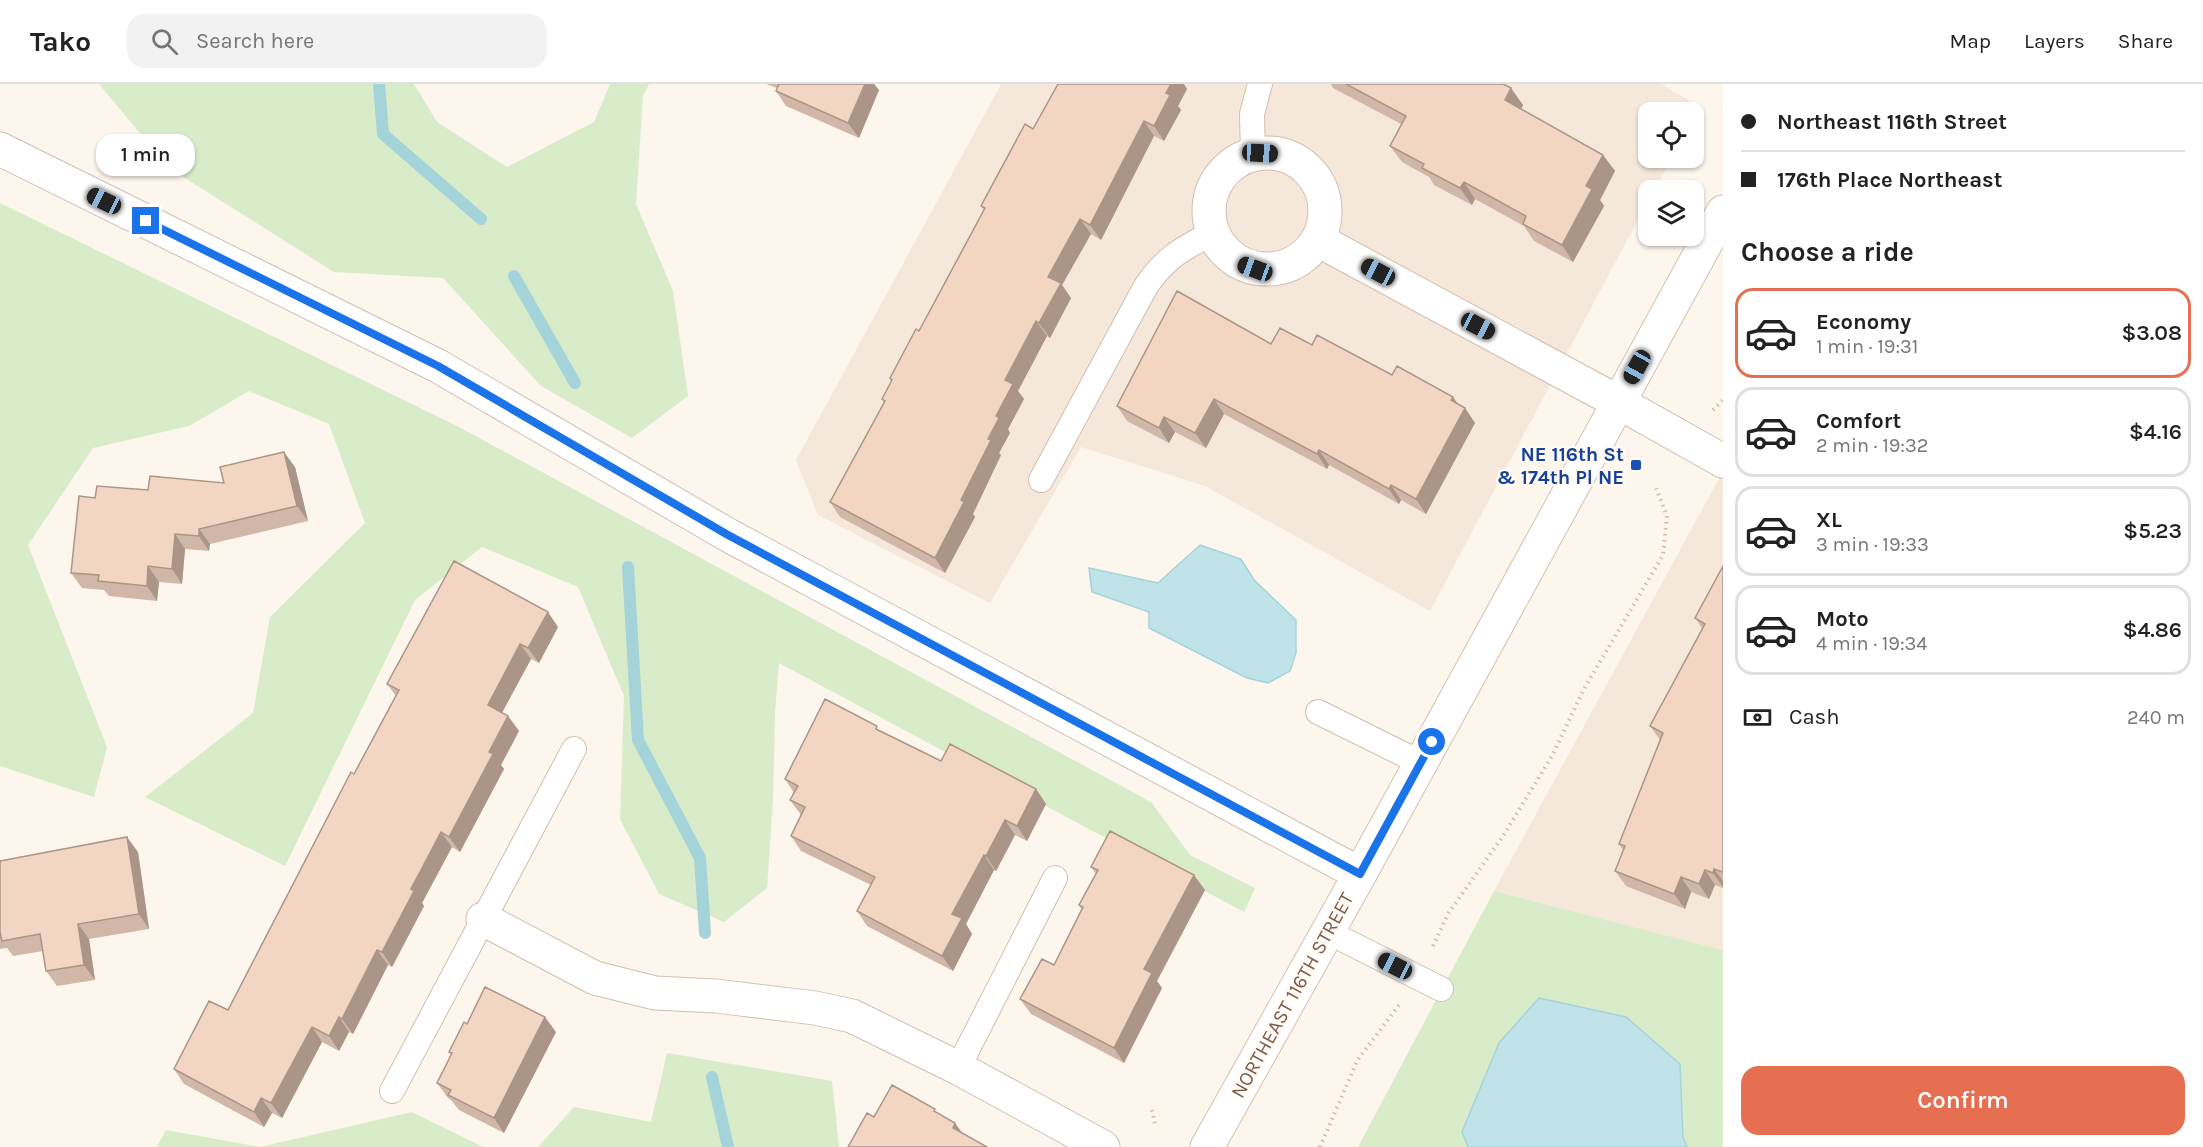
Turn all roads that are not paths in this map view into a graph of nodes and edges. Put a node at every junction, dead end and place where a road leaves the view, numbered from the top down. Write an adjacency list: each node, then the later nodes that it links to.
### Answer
1 (1260, 84): 3 (lane)
2 (0, 149): 13 (street)
3 (1253, 155): 5 (street); 6 (street)
4 (1723, 212): 7 (street, NORTHEAST 116TH STREET)
5 (1212, 233): 6 (street); 9 (lane)
6 (1318, 240): 7 (street)
7 (1618, 402): 8 (street); 12 (street, NORTHEAST 116TH STREET)
8 (1723, 461)
9 (1041, 480)
10 (1318, 712): 12 (lane)
11 (574, 749): 15 (lane)
12 (1421, 763): 13 (street, NORTHEAST 116TH STREET)
13 (1360, 874): 16 (street, NORTHEAST 116TH STREET)
14 (1055, 878): 18 (lane)
15 (483, 919): 18 (street); 19 (lane)
16 (1328, 932): 17 (lane); 21 (street, NORTHEAST 116TH STREET)
17 (1441, 989)
18 (958, 1068): 20 (street)
19 (392, 1091)
20 (1103, 1147)
21 (1207, 1147)

